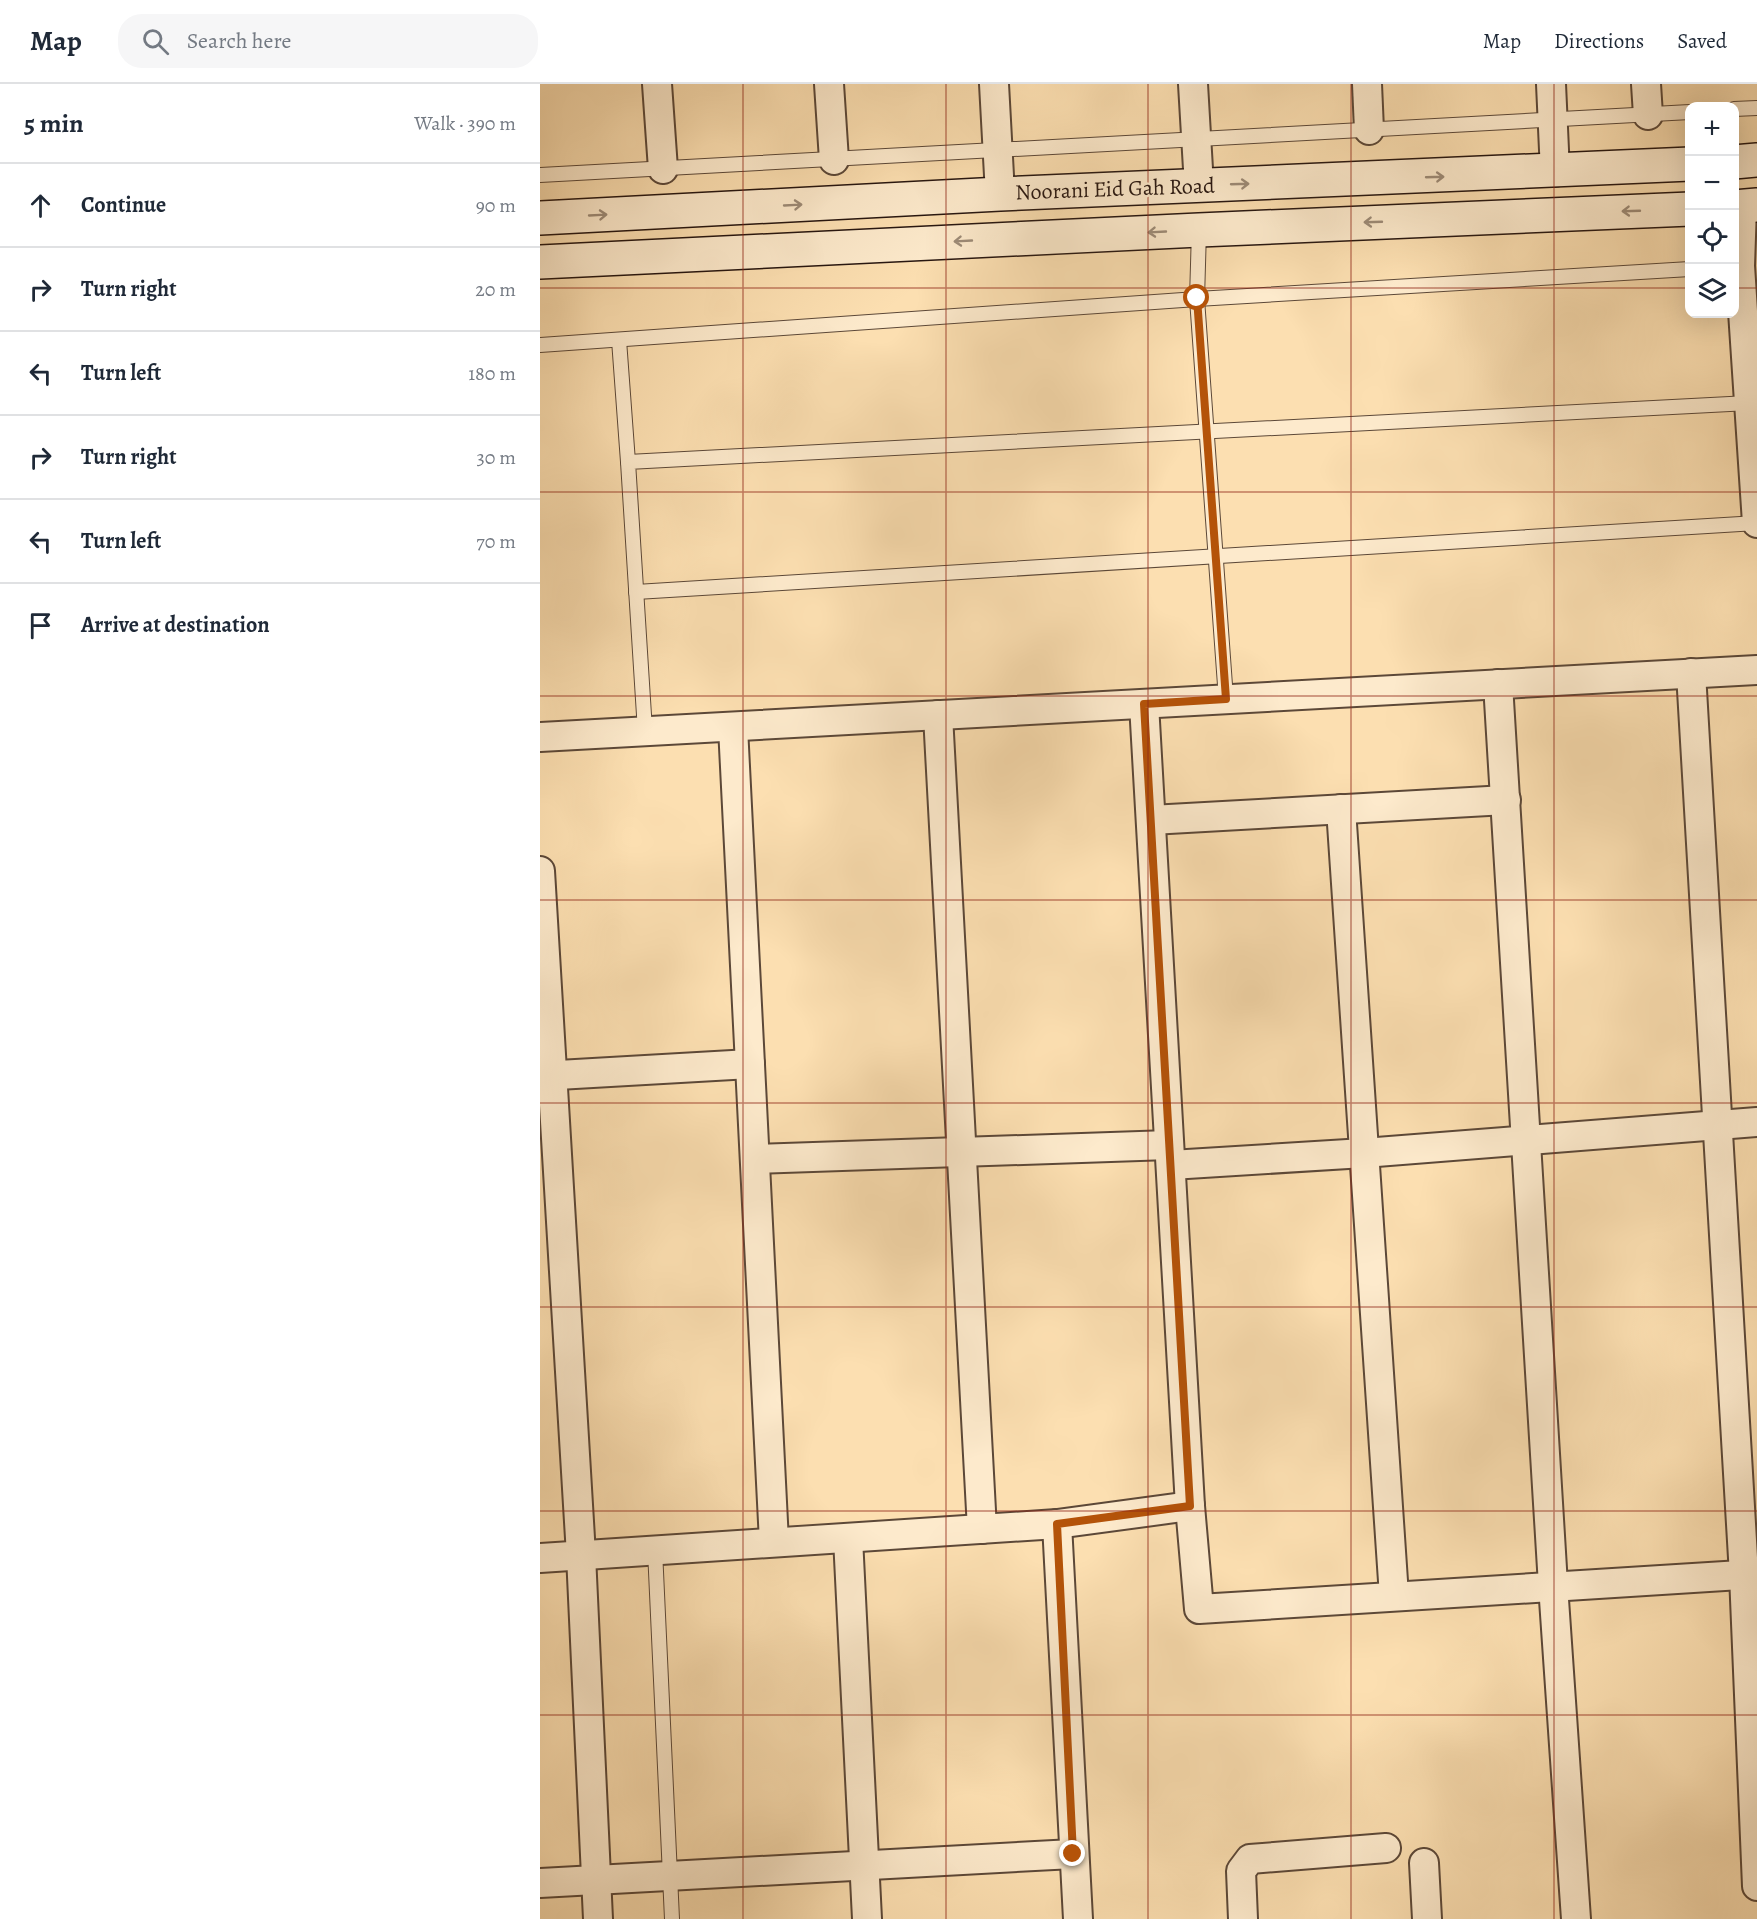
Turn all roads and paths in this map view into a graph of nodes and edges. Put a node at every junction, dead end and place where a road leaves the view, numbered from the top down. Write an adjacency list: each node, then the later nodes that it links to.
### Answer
1 (657, 84): 20 (street)
2 (830, 84): 16 (street)
3 (994, 84): 15 (street)
4 (1193, 84): 14 (street)
5 (1367, 84): 13 (street)
6 (1551, 84): 12 (street)
7 (1646, 84): 11 (street)
8 (1757, 108): 9 (lane)
9 (1739, 109)
10 (1685, 112): 11 (lane)
11 (1648, 115): 12 (lane)
12 (1553, 120): 13 (lane); 21 (street)
13 (1369, 130): 14 (lane)
14 (1196, 139): 15 (lane); 23 (street)
15 (998, 152): 16 (lane); 24 (street)
16 (834, 160): 20 (lane)
17 (1757, 160): 18 (main road)
18 (1739, 162)
19 (1685, 164): 21 (main road, Noorani Eid Gah Road)
20 (663, 169): 22 (lane)
21 (1555, 172): 23 (main road, Noorani Eid Gah Road, one-way to 21)
22 (540, 175)
23 (1198, 186): 24 (main road, Noorani Eid Gah Road)
24 (1000, 194): 27 (main road, Noorani Eid Gah Road, one-way to 24)
25 (1744, 206): 30 (street)
26 (1685, 209): 28 (main road, Noorani Eid Gah Road, one-way to 28)
27 (540, 218)
28 (1199, 230): 29 (main road, Noorani Eid Gah Road, one-way to 29); 32 (lane)
29 (540, 262)
30 (1744, 266): 35 (street)
31 (1685, 269): 32 (lane)
32 (1197, 298): 33 (lane); 36 (lane)
33 (619, 339): 34 (lane); 37 (lane)
34 (540, 345)
35 (1749, 404): 36 (lane); 38 (street)
36 (1206, 431): 37 (lane); 39 (lane)
37 (628, 462): 40 (lane)
38 (1757, 523): 39 (lane)
39 (1216, 557): 40 (lane); 44 (lane)
40 (636, 592): 48 (lane)
41 (1757, 670): 42 (street)
42 (1690, 673): 43 (street); 57 (street)
43 (1498, 684): 44 (street); 50 (street)
44 (1226, 699): 45 (street)
45 (1144, 704): 46 (street); 52 (street)
46 (938, 715): 47 (street); 59 (street)
47 (733, 727): 48 (street); 54 (street)
48 (645, 731): 49 (street)
49 (540, 737)
50 (1506, 800): 51 (street); 58 (street)
51 (1341, 809): 52 (street); 60 (street)
52 (1151, 820): 61 (street)
53 (540, 871): 55 (street)
54 (750, 1064): 55 (street); 62 (street)
55 (546, 1076): 69 (street)
56 (1757, 1122): 57 (street)
57 (1716, 1126): 58 (street); 71 (street)
58 (1526, 1140): 60 (street); 72 (street)
59 (962, 1151): 61 (street); 62 (street); 65 (street)
60 (1364, 1153): 61 (street); 73 (street)
61 (1170, 1155): 63 (street)
62 (755, 1159): 67 (street)
63 (1190, 1506): 64 (street); 73 (street)
64 (1057, 1524): 65 (street); 75 (street)
65 (982, 1529): 66 (street)
66 (848, 1538): 67 (street); 77 (street)
67 (774, 1542): 68 (street)
68 (655, 1550): 69 (street); 78 (lane)
69 (581, 1555): 70 (street); 79 (street)
70 (540, 1558)
71 (1751, 1575): 72 (street); 81 (street)
72 (1552, 1585): 73 (street); 88 (street)
73 (1394, 1596)
74 (1386, 1848): 86 (street)
75 (1073, 1854): 77 (street); 85 (street)
76 (1424, 1863): 87 (street)
77 (864, 1865): 78 (street); 84 (street)
78 (670, 1876): 79 (street); 83 (lane)
79 (598, 1880): 80 (street); 82 (street)
80 (540, 1883)
81 (1757, 1886)
82 (598, 1919)
83 (672, 1919)
84 (867, 1919)
85 (1078, 1919)
86 (1243, 1919)
87 (1427, 1919)
88 (1576, 1919)

